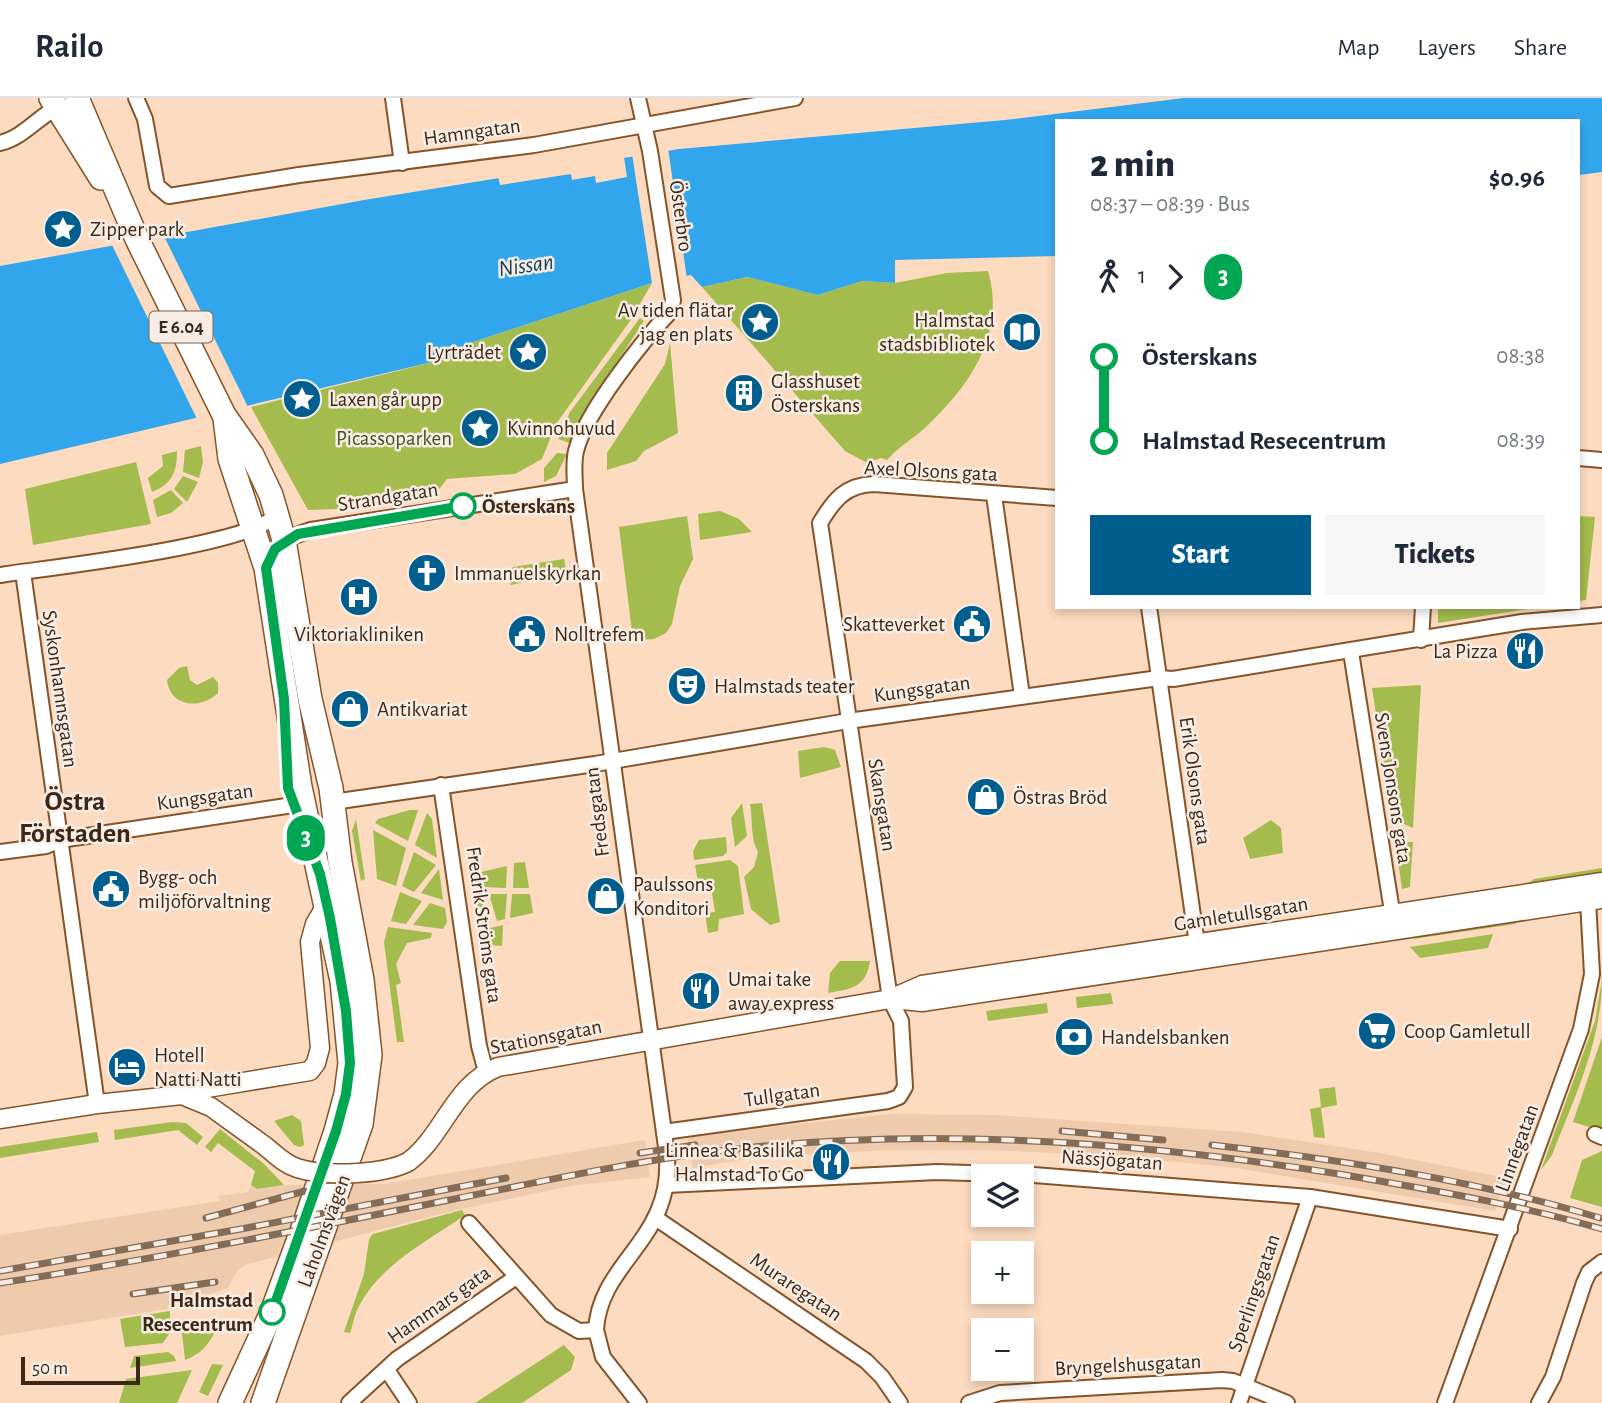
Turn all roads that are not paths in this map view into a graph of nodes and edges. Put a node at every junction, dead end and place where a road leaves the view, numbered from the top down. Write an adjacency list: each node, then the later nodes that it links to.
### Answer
1 (77, 98): 10 (highway, E 6.04)
2 (136, 98): 9 (street, Hamngatan)
3 (393, 98): 9 (street)
4 (638, 98): 7 (street, Österbro)
5 (794, 98): 7 (street, Hamngatan)
6 (54, 103): 8 (street); 10 (highway, E 6.04)
7 (645, 124): 9 (street, Hamngatan); 11 (street, Österbro)
8 (0, 143)
9 (402, 163)
10 (123, 209): 12 (highway, E 6.04)
11 (671, 290): 15 (street, Fredsgatan)
12 (224, 415): 19 (highway, E 6.04); 19 (highway, E 6.04)
13 (1580, 458): 14 (street)
14 (1602, 460)
15 (575, 489): 19 (street, Strandgatan); 32 (street, Fredsgatan)
16 (994, 495): 17 (street, Axel Olsons gata); 18 (street, Axel Olsons gata); 28 (street)
17 (1055, 498)
18 (820, 523): 31 (street, Skansgatan)
19 (270, 527): 20 (street, Strandgatan); 29 (highway, E 6.04); 30 (highway, E 6.04)
20 (23, 572): 21 (street, Strandgatan); 36 (street, Syskonhamnsgatan)
21 (0, 575)
22 (1149, 609): 27 (street, Erik Olsons gata)
23 (1423, 609): 25 (street)
24 (1602, 615): 25 (street, Kungsgatan)
25 (1421, 640): 26 (street, Kungsgatan)
26 (1351, 652): 27 (street, Kungsgatan); 42 (street, Svens Jonsons gata)
27 (1159, 678): 28 (street, Kungsgatan); 43 (street, Erik Olsons gata)
28 (1022, 696): 31 (street, Kungsgatan)
29 (284, 699): 35 (highway, E 6.04); 38 (highway, E 6.04)
30 (310, 699): 34 (highway, E 6.04); 38 (highway, E 6.04)
31 (848, 721): 32 (street, Kungsgatan); 44 (street, Skansgatan)
32 (612, 760): 33 (street, Kungsgatan); 45 (street, Fredsgatan)
33 (441, 785): 34 (street, Kungsgatan); 47 (street, Fredrik Ströms gata)
34 (333, 802): 38 (highway, E 6.04)
35 (293, 805): 36 (street, Kungsgatan); 38 (highway, E 6.04)
36 (60, 840): 37 (street, Kungsgatan); 50 (street, Syskonhamnsgatan)
37 (0, 852)
38 (330, 868): 41 (highway, E 6.04); 46 (highway, E 6.04)
39 (1602, 882): 42 (street, Gamletullsgatan)
40 (1595, 900): 42 (street, Gamletullsgatan); 57 (street, Linnégatan)
41 (327, 904): 46 (highway, E 6.04); 49 (street, Stationsgatan)
42 (1393, 922): 43 (street, Gamletullsgatan)
43 (1198, 952): 44 (street, Gamletullsgatan)
44 (890, 999): 45 (street, Gamletullsgatan); 48 (street, Skansgatan)
45 (650, 1042): 47 (street, Stationsgatan); 52 (street, Fredsgatan)
46 (360, 1059): 63 (highway, Laholmsvägen / E 6.04); 64 (highway, Laholmsvägen / E 6.04)
47 (486, 1072): 49 (street, Stationsgatan, bridge)
48 (903, 1092): 52 (street, Tullgatan)
49 (182, 1095): 50 (street, Stationsgatan)
50 (97, 1104): 51 (street, Stationsgatan)
51 (0, 1119)
52 (664, 1132): 53 (street, Fredsgatan)
53 (667, 1185): 54 (street, Nässjögatan); 55 (street, Fredsgatan)
54 (1310, 1197): 57 (street, Nässjögatan); 62 (street, Sperlingsgatan)
55 (657, 1219): 60 (street, Fredsgatan); 68 (street, Muraregatan)
56 (470, 1223): 59 (street)
57 (1510, 1229): 72 (street, Linnégatan)
58 (1602, 1262): 73 (street)
59 (516, 1277): 60 (street); 61 (street, Hammars gata)
60 (596, 1329): 67 (street)
61 (387, 1370): 65 (street, Hammars gata); 66 (street, Hammars gata)
62 (1244, 1387): 69 (street, Bryngelshusgatan); 70 (street, Sperlingsgatan); 71 (street, Bryngelshusgatan)
63 (230, 1403)
64 (263, 1403)
65 (349, 1403)
66 (409, 1403)
67 (639, 1403)
68 (900, 1403)
69 (969, 1403)
70 (1239, 1403)
71 (1287, 1403)
72 (1445, 1403)
73 (1539, 1403)

